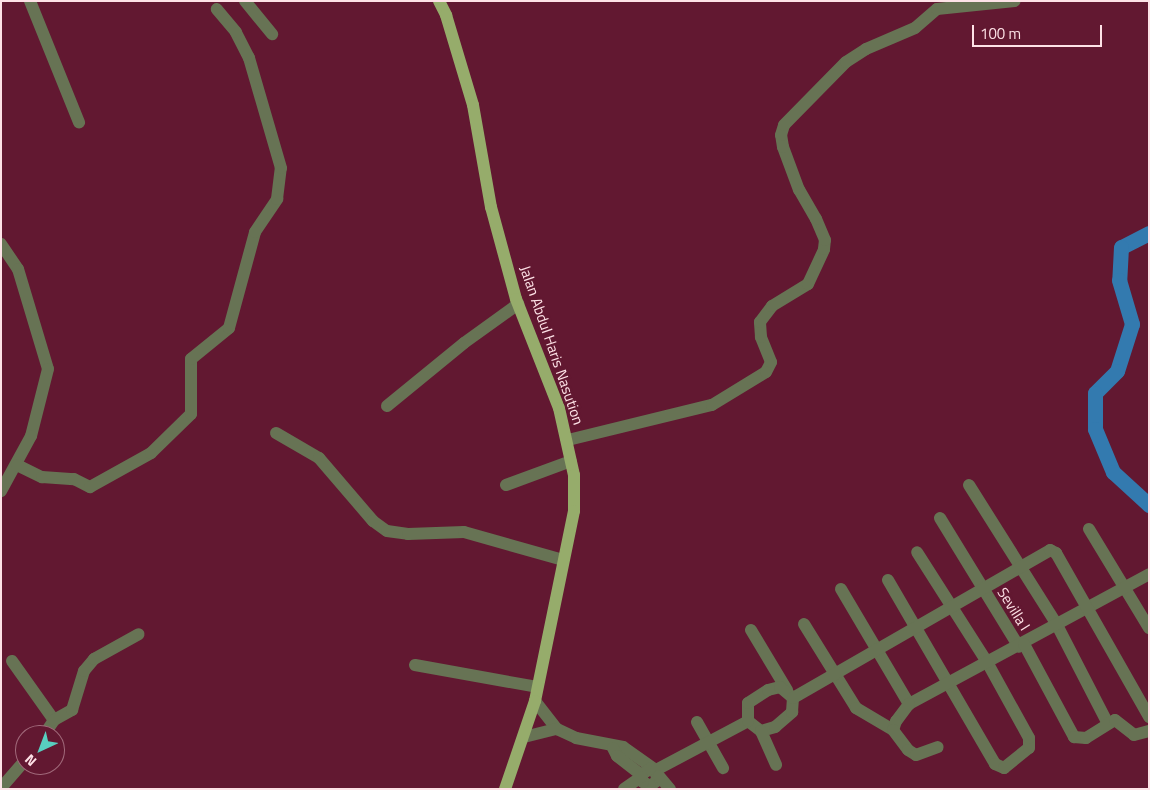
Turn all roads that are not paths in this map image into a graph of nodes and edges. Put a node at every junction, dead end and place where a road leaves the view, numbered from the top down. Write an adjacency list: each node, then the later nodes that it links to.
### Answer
1 (30, 1): 7 (street)
2 (246, 1): 6 (street)
3 (439, 1): 9 (main road, Jalan Abdul Haris Nasution)
4 (1016, 1): 12 (street)
5 (217, 9): 14 (street)
6 (272, 34)
7 (79, 122)
8 (1, 244): 14 (street)
9 (518, 304): 10 (street); 12 (main road, Jalan Abdul Haris Nasution)
10 (387, 406)
11 (276, 432): 21 (street)
12 (568, 440): 13 (main road, Jalan Abdul Haris Nasution)
13 (571, 461): 15 (street); 21 (main road, Jalan Abdul Haris Nasution)
14 (17, 465): 17 (street)
15 (506, 484)
16 (969, 485): 22 (street)
17 (1, 491)
18 (940, 518): 25 (street, Sevilla I)
19 (1089, 529): 26 (street)
20 (917, 552): 28 (street)
21 (563, 560): 43 (main road, Jalan Abdul Haris Nasution)
22 (1024, 564): 25 (street); 29 (street); 31 (street)
23 (1149, 574): 26 (street)
24 (888, 580): 32 (street)
25 (982, 588): 28 (street); 36 (street, Sevilla I)
26 (1124, 588): 29 (street); 33 (street)
27 (841, 589): 37 (street)
28 (951, 606): 32 (street); 39 (street)
29 (1088, 608): 31 (street); 47 (street)
30 (804, 624): 41 (street)
31 (1057, 625): 36 (street); 51 (street)
32 (918, 626): 37 (street); 42 (street)
33 (1149, 628)
34 (751, 630): 44 (street)
35 (140, 634): 48 (street)
36 (1021, 645): 39 (street); 51 (street, Sevilla I)
37 (876, 651): 41 (street); 46 (street)
38 (12, 661): 48 (street)
39 (987, 662): 42 (street); 42 (street)
40 (415, 665): 43 (street)
41 (833, 675): 44 (street); 54 (street)
42 (951, 683): 46 (street)
43 (537, 687): 45 (main road, Jalan Abdul Haris Nasution)
44 (790, 694): 49 (street); 55 (street)
45 (535, 701): 53 (street); 57 (main road, Jalan Abdul Haris Nasution)
46 (909, 704): 54 (street)
47 (1149, 717)
48 (54, 720): 52 (street)
49 (748, 721): 55 (street); 58 (street)
50 (697, 722): 58 (street)
51 (1108, 724): 56 (street)
52 (51, 725)
53 (557, 729): 57 (street); 63 (street)
54 (894, 730): 59 (street)
55 (761, 731): 60 (street)
56 (1149, 731)
57 (524, 737): 65 (main road, Jalan Abdul Haris Nasution)
58 (708, 742): 61 (street); 63 (street)
59 (938, 747)
60 (776, 765)
61 (723, 768)
62 (15, 772): 64 (street)
63 (650, 779): 66 (street); 67 (street)
64 (1, 788)
65 (505, 789)
66 (624, 789)
67 (670, 789)

